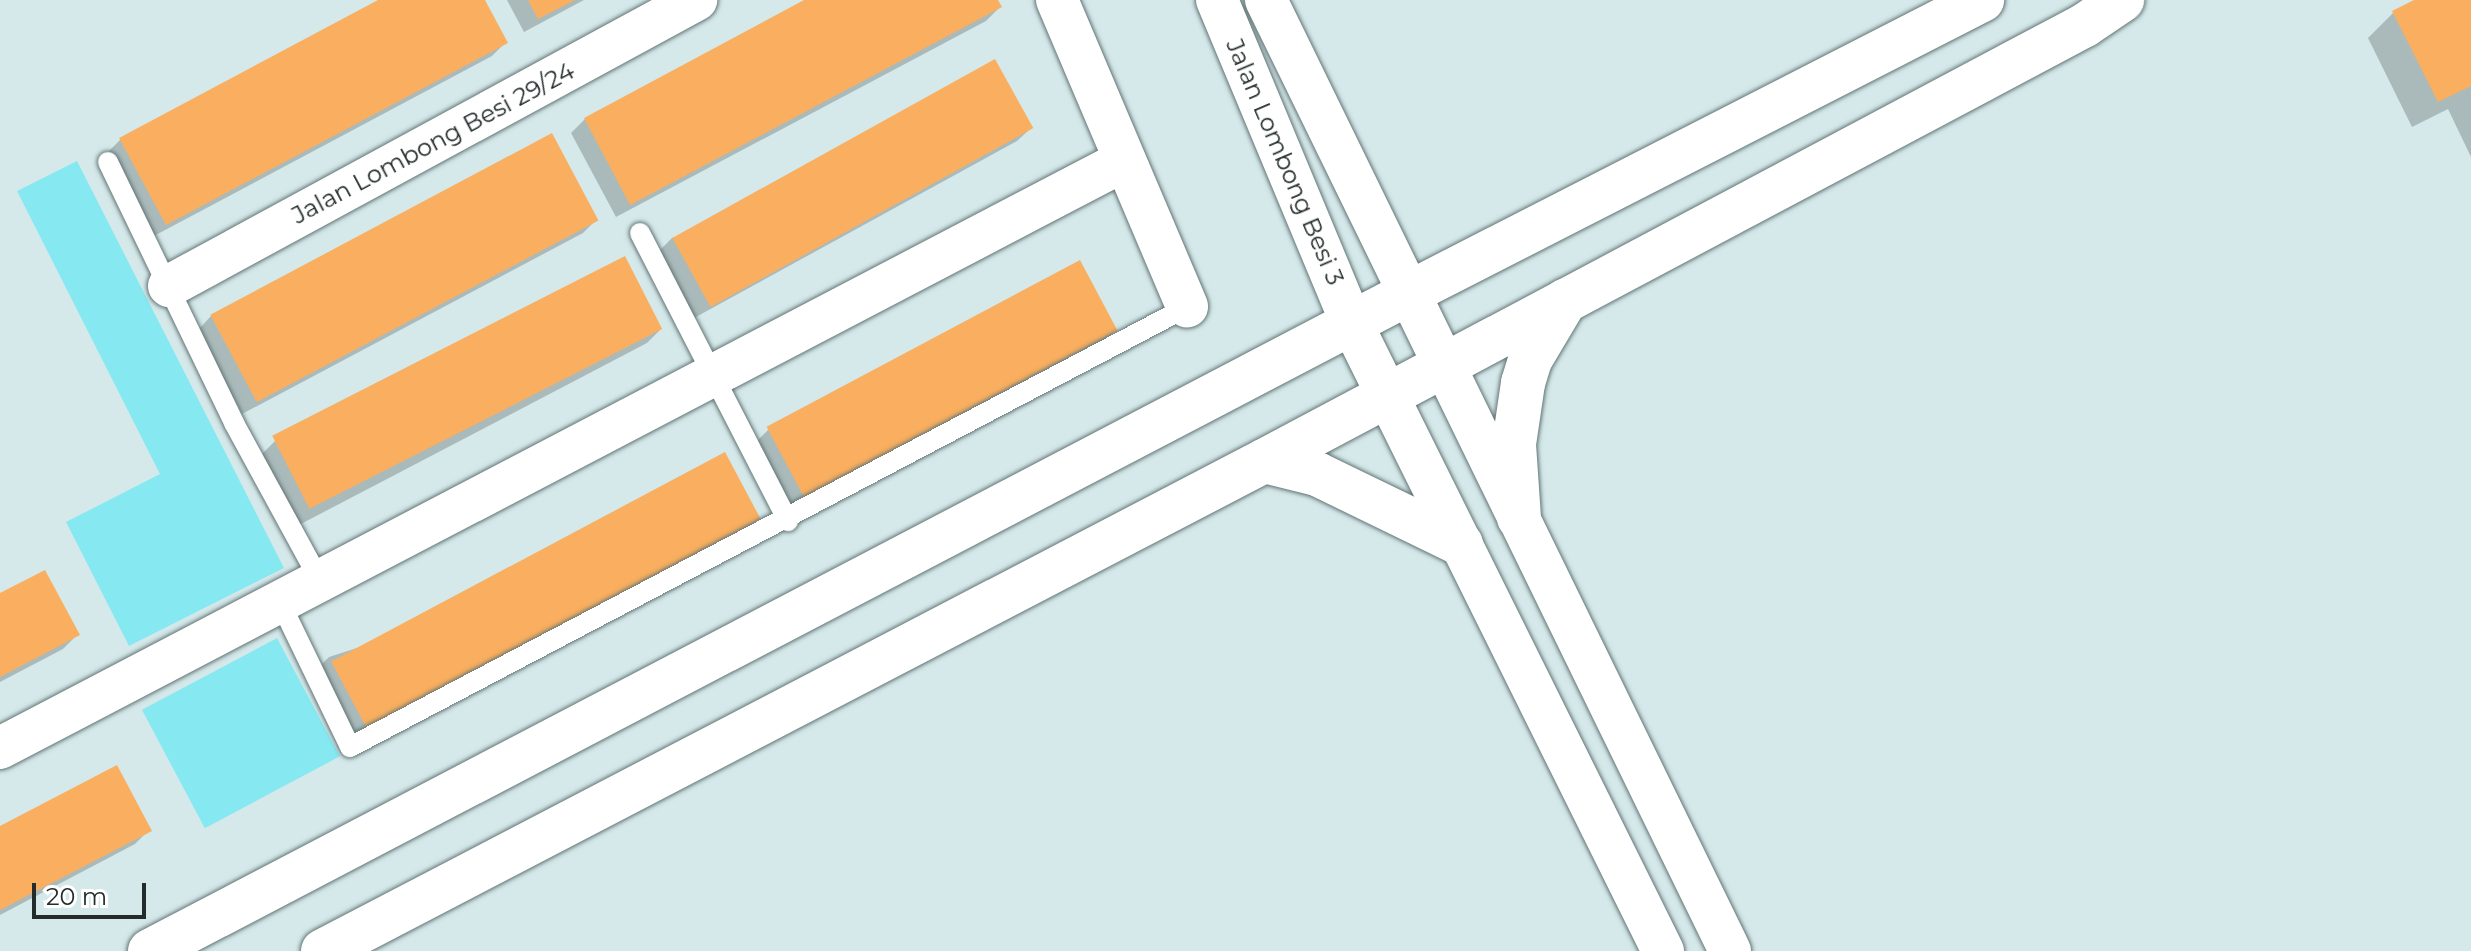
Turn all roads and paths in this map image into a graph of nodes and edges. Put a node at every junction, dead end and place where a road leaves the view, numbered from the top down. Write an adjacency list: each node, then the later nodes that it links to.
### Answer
1 (696, 0): 10 (street, Jalan Lombong Besi 29/24)
2 (1057, 0): 7 (street)
3 (1217, 0): 14 (street, Jalan Lombong Besi 3)
4 (1266, 0): 11 (street, Jalan Lombong Besi 3)
5 (1982, 0): 11 (street)
6 (2122, 0): 12 (street)
7 (1125, 160): 13 (street); 16 (street)
8 (108, 162): 10 (lane)
9 (640, 233): 16 (lane)
10 (169, 286): 22 (lane)
11 (1407, 294): 14 (street); 15 (street, Jalan Lombong Besi 3)
12 (1567, 299): 15 (street); 19 (street)
13 (1187, 307): 20 (lane)
14 (1352, 324): 17 (street, Jalan Lombong Besi 3); 25 (street)
15 (1443, 366): 17 (street); 19 (street, Jalan Lombong Besi 3)
16 (716, 374): 20 (lane); 22 (street)
17 (1388, 393): 18 (street); 21 (street, Jalan Lombong Besi 3)
18 (1264, 461): 21 (street); 26 (street)
19 (1519, 518): 28 (street, Jalan Lombong Besi 3)
20 (788, 521): 23 (lane)
21 (1461, 544): 27 (street, Jalan Lombong Besi 3)
22 (320, 581): 23 (street)
23 (280, 602): 24 (street)
24 (0, 748)
25 (150, 951)
26 (323, 951)
27 (1663, 951)
28 (1730, 951)

